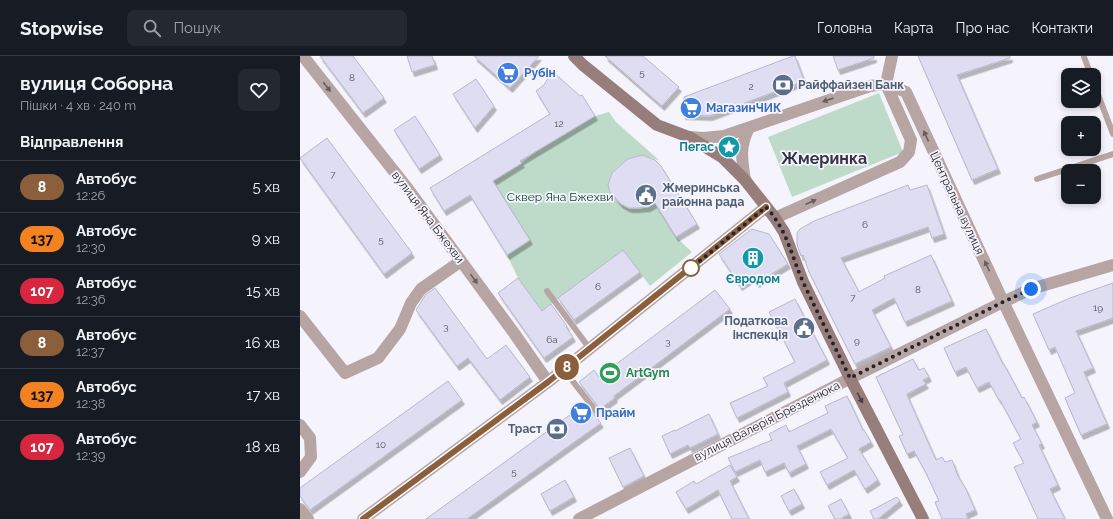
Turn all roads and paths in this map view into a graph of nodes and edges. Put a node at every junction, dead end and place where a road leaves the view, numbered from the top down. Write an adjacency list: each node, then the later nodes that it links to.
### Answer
1 (303, 56): 16 (street, вулиця Яна Бжехви, one-way to 16)
2 (574, 56): 10 (street)
3 (1084, 57): 5 (lane)
4 (891, 58): 6 (street)
5 (1088, 68)
6 (886, 84): 8 (street, one-way to 8); 15 (street, one-way to 6); 19 (street, Центральна вулиця, one-way to 6)
7 (1101, 102): 9 (lane)
8 (749, 128): 10 (street); 13 (street)
9 (1113, 134)
10 (689, 137): 13 (street)
11 (1113, 154): 12 (lane)
12 (1037, 179)
13 (745, 180): 14 (street)
14 (766, 207): 15 (street); 21 (street)
15 (775, 218): 23 (street)
16 (461, 262): 20 (street); 24 (street, вулиця Яна Бжехви, one-way to 24)
17 (1113, 265): 19 (street, вулиця Валерія Брезденюка)
18 (547, 291): 21 (lane)
19 (1003, 302): 23 (street, вулиця Валерія Брезденюка); 33 (street, Центральна вулиця)
20 (300, 316)
21 (590, 349): 22 (street)
22 (564, 370): 24 (street); 25 (lane)
23 (850, 378): 31 (street, вулиця Валерія Брезденюка); 32 (street, one-way to 32)
24 (548, 382): 30 (street)
25 (599, 415)
26 (300, 425): 27 (street)
27 (300, 472)
28 (300, 509): 29 (street)
29 (308, 519)
30 (363, 519)
31 (579, 519)
32 (923, 519)
33 (1107, 519)

